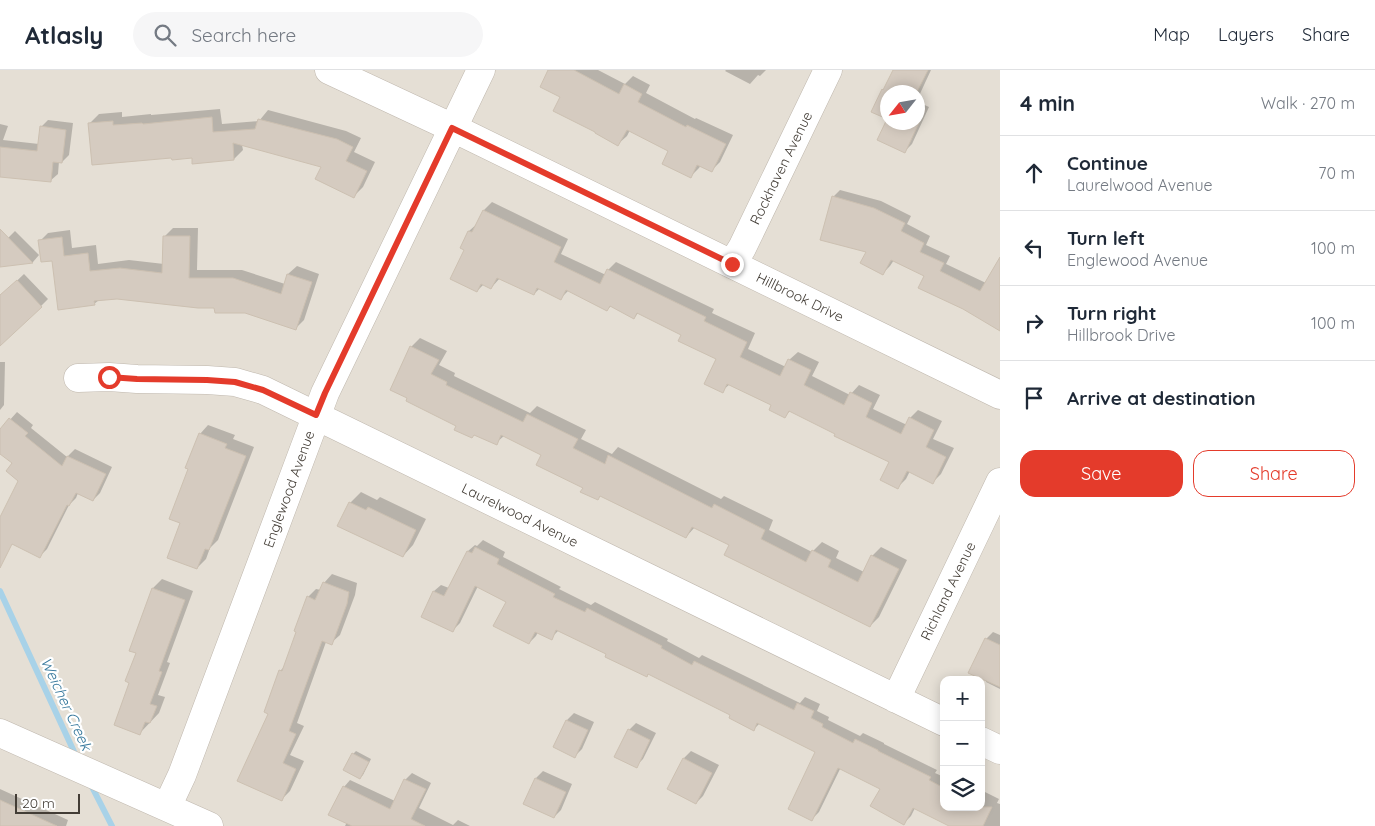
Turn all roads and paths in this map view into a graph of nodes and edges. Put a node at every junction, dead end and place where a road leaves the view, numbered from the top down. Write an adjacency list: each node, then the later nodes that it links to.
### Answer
1 (329, 70): 4 (street, Hillbrook Drive)
2 (481, 70): 4 (street, Englewood Avenue)
3 (828, 70): 5 (street, Rockhaven Avenue)
4 (452, 128): 5 (street, Hillbrook Drive); 8 (street, Englewood Avenue)
5 (732, 264): 7 (street, Hillbrook Drive)
6 (78, 378): 8 (street, Laurelwood Avenue)
7 (1000, 395)
8 (316, 415): 10 (street, Laurelwood Avenue); 15 (street, Englewood Avenue)
9 (1000, 482): 10 (street, Richland Avenue)
10 (896, 699): 11 (street, Laurelwood Avenue)
11 (942, 721)
12 (0, 733): 15 (street)
13 (985, 743): 14 (street)
14 (1000, 750)
15 (167, 807): 16 (street)
16 (209, 826)

